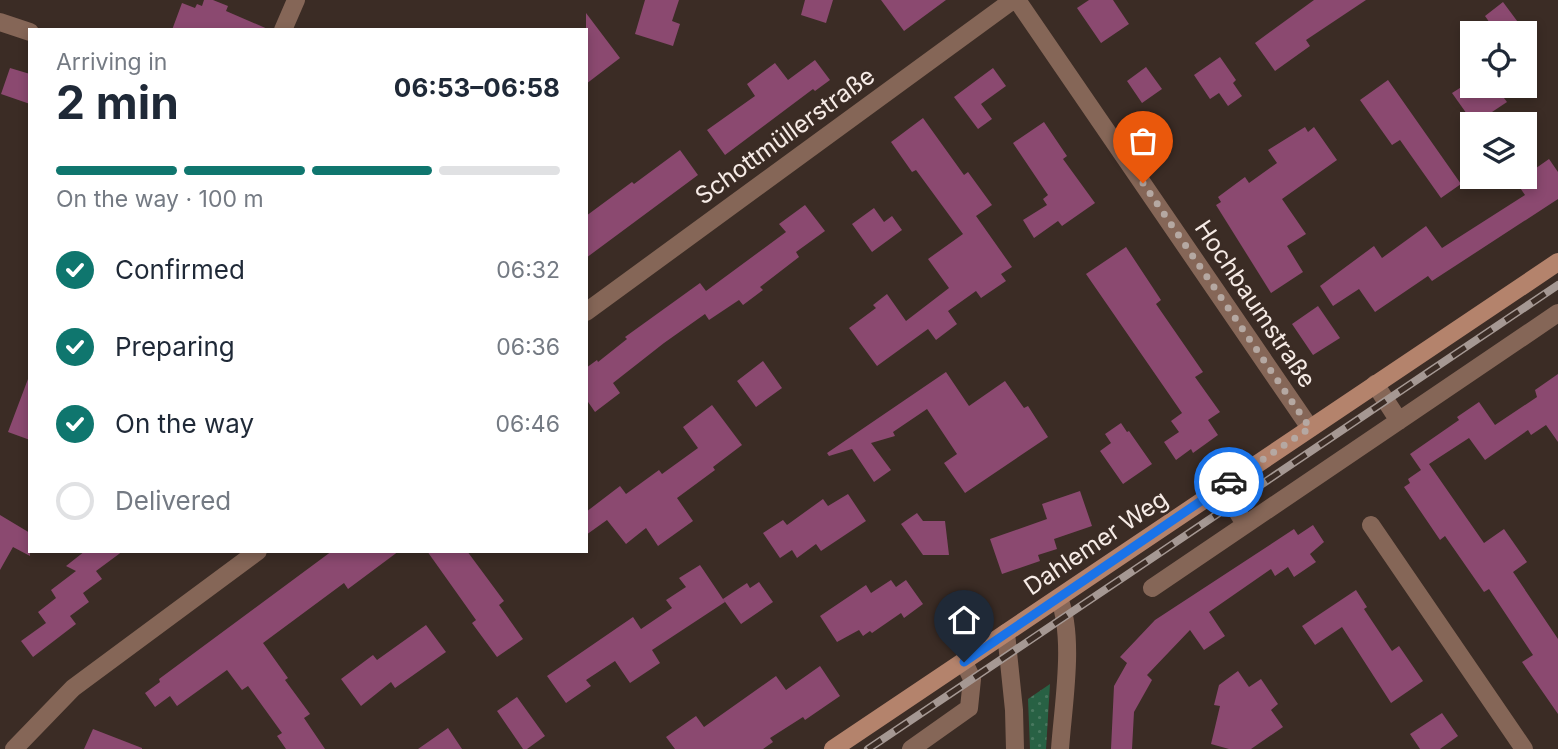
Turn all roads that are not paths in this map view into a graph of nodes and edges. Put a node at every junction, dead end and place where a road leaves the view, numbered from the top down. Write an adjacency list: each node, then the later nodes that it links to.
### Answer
1 (296, 0): 4 (street)
2 (1015, 0): 7 (street, Schottmüllerstraße); 11 (street, Hochbaumstraße)
3 (0, 22): 5 (street)
4 (285, 28)
5 (28, 31)
6 (1558, 262): 9 (main road, Dahlemer Weg)
7 (588, 311)
8 (1558, 313): 10 (street)
9 (1375, 384): 10 (street); 11 (main road, Dahlemer Weg)
10 (1399, 421): 13 (street)
11 (1310, 428): 12 (main road, Dahlemer Weg)
12 (1222, 487): 13 (street); 17 (main road, Dahlemer Weg)
13 (1245, 524): 16 (street)
14 (1371, 524): 25 (street)
15 (255, 553): 20 (street)
16 (1152, 588)
17 (1059, 598): 18 (main road, Dahlemer Weg); 24 (street)
18 (1006, 634): 19 (main road, Dahlemer Weg); 23 (street)
19 (964, 662): 21 (main road, Dahlemer Weg); 22 (street)
20 (13, 749)
21 (833, 749)
22 (911, 749)
23 (1015, 749)
24 (1060, 749)
25 (1524, 749)

